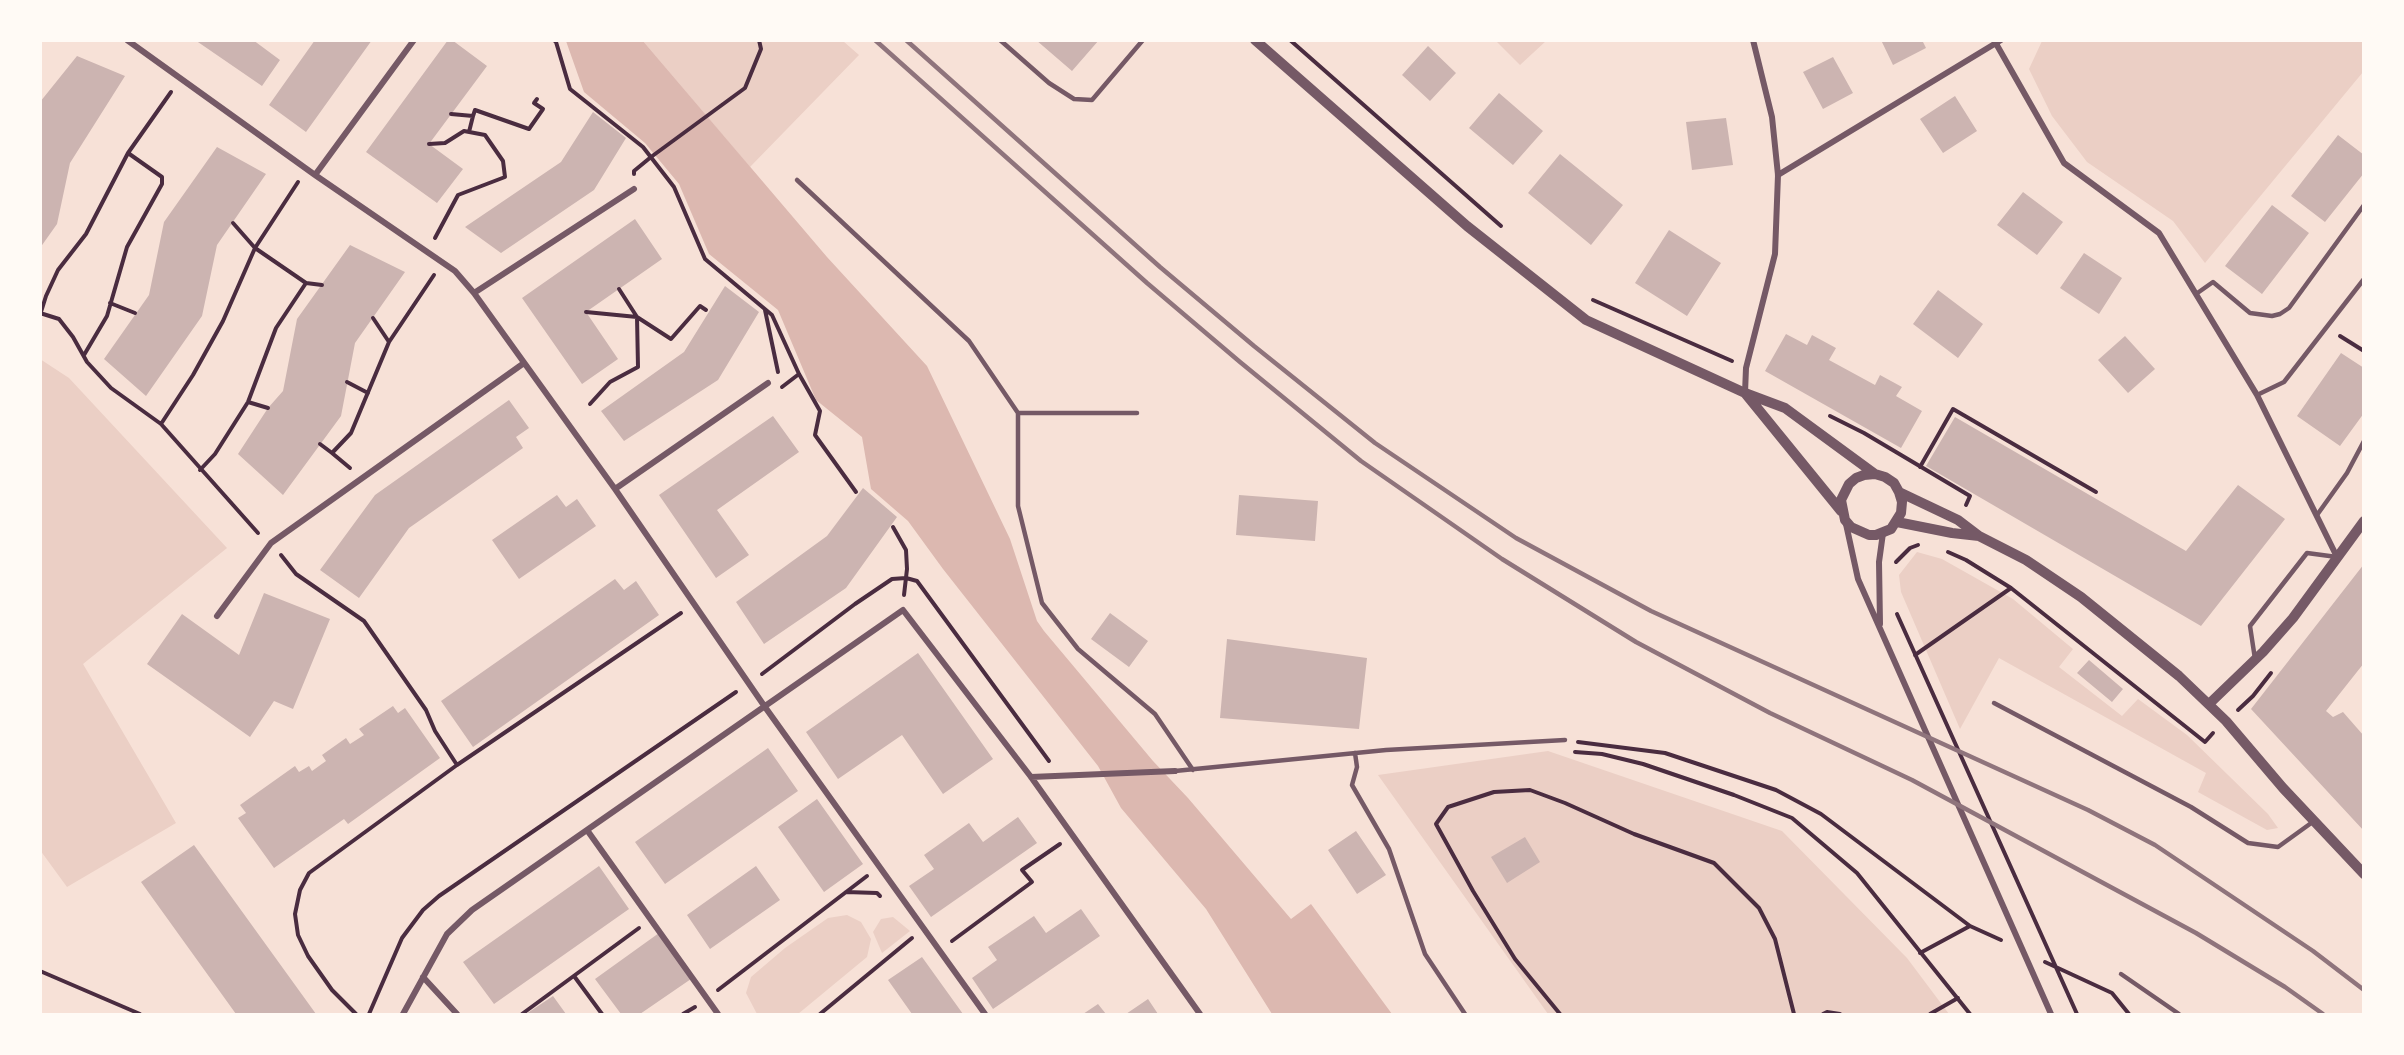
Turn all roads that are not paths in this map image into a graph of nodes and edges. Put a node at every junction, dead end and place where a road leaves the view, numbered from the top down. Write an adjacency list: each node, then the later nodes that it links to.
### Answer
1 (127, 40): 8 (street)
2 (414, 40): 8 (street)
3 (1000, 40): 4 (lane)
4 (1143, 40)
5 (1255, 40): 18 (street)
6 (1753, 40): 9 (street)
7 (1997, 42): 9 (street); 15 (street)
8 (315, 175): 14 (street)
9 (1779, 175): 18 (street)
10 (797, 180): 20 (lane)
11 (634, 189): 14 (street)
12 (2364, 205): 15 (lane)
13 (2364, 279): 19 (lane)
14 (474, 294): 16 (street)
15 (2196, 294): 19 (street)
16 (524, 363): 24 (street); 33 (street)
17 (768, 383): 24 (street)
18 (1745, 393): 23 (street); 26 (street)
19 (2257, 395): 27 (street)
20 (1018, 412): 21 (lane); 41 (lane)
21 (1137, 413)
22 (2364, 441): 27 (lane)
23 (1875, 474): 25 (street); 26 (street)
24 (615, 489): 38 (street)
25 (1899, 492): 29 (street); 31 (street)
26 (1843, 515): 30 (street); 34 (street)
27 (2317, 516): 32 (street)
28 (2364, 521): 32 (street)
29 (1897, 522): 30 (street); 31 (street)
30 (1883, 533): 34 (street)
31 (1979, 536): 37 (street)
32 (2337, 557): 35 (street); 35 (lane)
33 (217, 616)
34 (1881, 628): 55 (street)
35 (2255, 660): 37 (street)
36 (1994, 703): 44 (lane)
37 (2209, 704): 44 (street)
38 (765, 707): 43 (street); 45 (street); 52 (street)
39 (1565, 740): 40 (lane)
40 (1355, 753): 41 (lane); 54 (lane)
41 (1193, 770): 42 (lane)
42 (1175, 771): 43 (street)
43 (1031, 777): 53 (street)
44 (2314, 821): 46 (street)
45 (587, 830): 48 (street); 51 (street)
46 (2364, 874)
47 (2121, 974): 56 (lane)
48 (423, 977): 49 (street); 50 (street)
49 (403, 1014)
50 (457, 1014)
51 (718, 1014)
52 (985, 1014)
53 (1200, 1014)
54 (1465, 1014)
55 (2051, 1014)
56 (2179, 1014)

